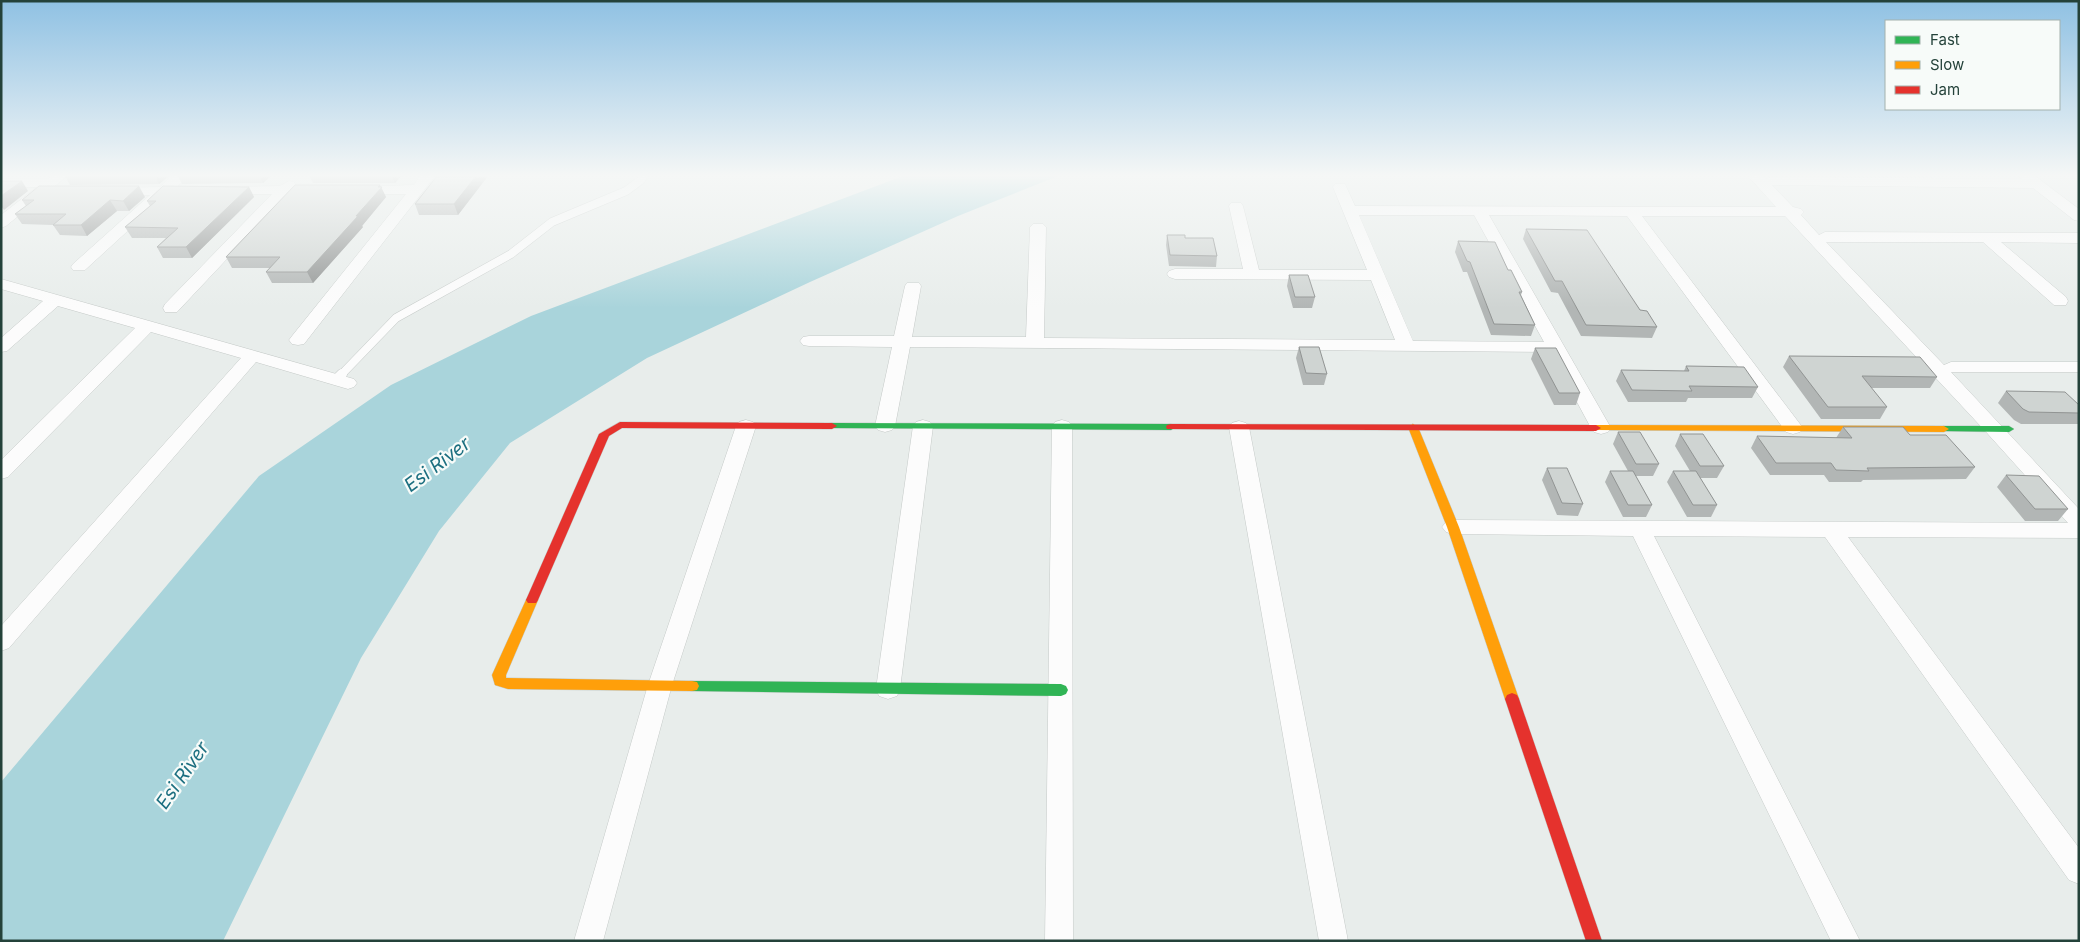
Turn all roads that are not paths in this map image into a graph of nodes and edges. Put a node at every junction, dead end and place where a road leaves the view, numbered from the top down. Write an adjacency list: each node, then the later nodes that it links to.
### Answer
1 (132, 220): 15 (street)
2 (255, 220): 23 (street)
3 (393, 220): 25 (street)
4 (557, 220): 35 (lane)
5 (1239, 220): 17 (street)
6 (1354, 220): 18 (street)
7 (1484, 220): 31 (street)
8 (1638, 220): 43 (street)
9 (1803, 220): 44 (street)
10 (1805, 220): 12 (street)
11 (1038, 228): 28 (street)
12 (1826, 237): 13 (street); 33 (street)
13 (1987, 238): 14 (street); 22 (street)
14 (2079, 238)
15 (79, 267)
16 (1175, 274): 17 (street)
17 (1252, 275): 18 (street)
18 (1378, 276): 29 (street)
19 (1, 284): 21 (street)
20 (913, 286): 27 (street)
21 (56, 299): 24 (street); 30 (street)
22 (2060, 301)
23 (170, 308)
24 (148, 325): 32 (street); 45 (street)
25 (298, 340)
26 (809, 341): 27 (street)
27 (903, 342): 28 (street); 37 (street)
28 (1035, 342): 29 (street)
29 (1406, 345): 31 (street)
30 (1, 347)
31 (1556, 347): 42 (street)
32 (253, 355): 35 (street); 52 (street)
33 (1951, 368): 34 (street); 44 (street)
34 (2079, 368)
35 (343, 381)
36 (746, 426): 37 (street); 55 (street); 55 (street)
37 (886, 426): 38 (street)
38 (923, 426): 39 (street); 56 (street)
39 (1062, 426): 40 (street); 57 (street)
40 (1238, 427): 41 (street); 61 (street)
41 (1413, 427): 42 (street); 48 (street)
42 (1601, 428): 43 (street)
43 (1793, 428): 44 (street)
44 (2002, 429): 46 (street); 47 (street)
45 (1, 472)
46 (2079, 503)
47 (2079, 522)
48 (1453, 527): 49 (street); 62 (street)
49 (1640, 528): 50 (street); 63 (street)
50 (1831, 529): 51 (street); 58 (street)
51 (2079, 531)
52 (23, 616): 53 (street); 54 (street)
53 (1, 620)
54 (1, 642)
55 (660, 685): 56 (street); 59 (street)
56 (888, 689): 57 (street)
57 (1061, 690): 60 (street)
58 (2079, 871)
59 (588, 941)
60 (1059, 941)
61 (1334, 941)
62 (1594, 941)
63 (1846, 941)

